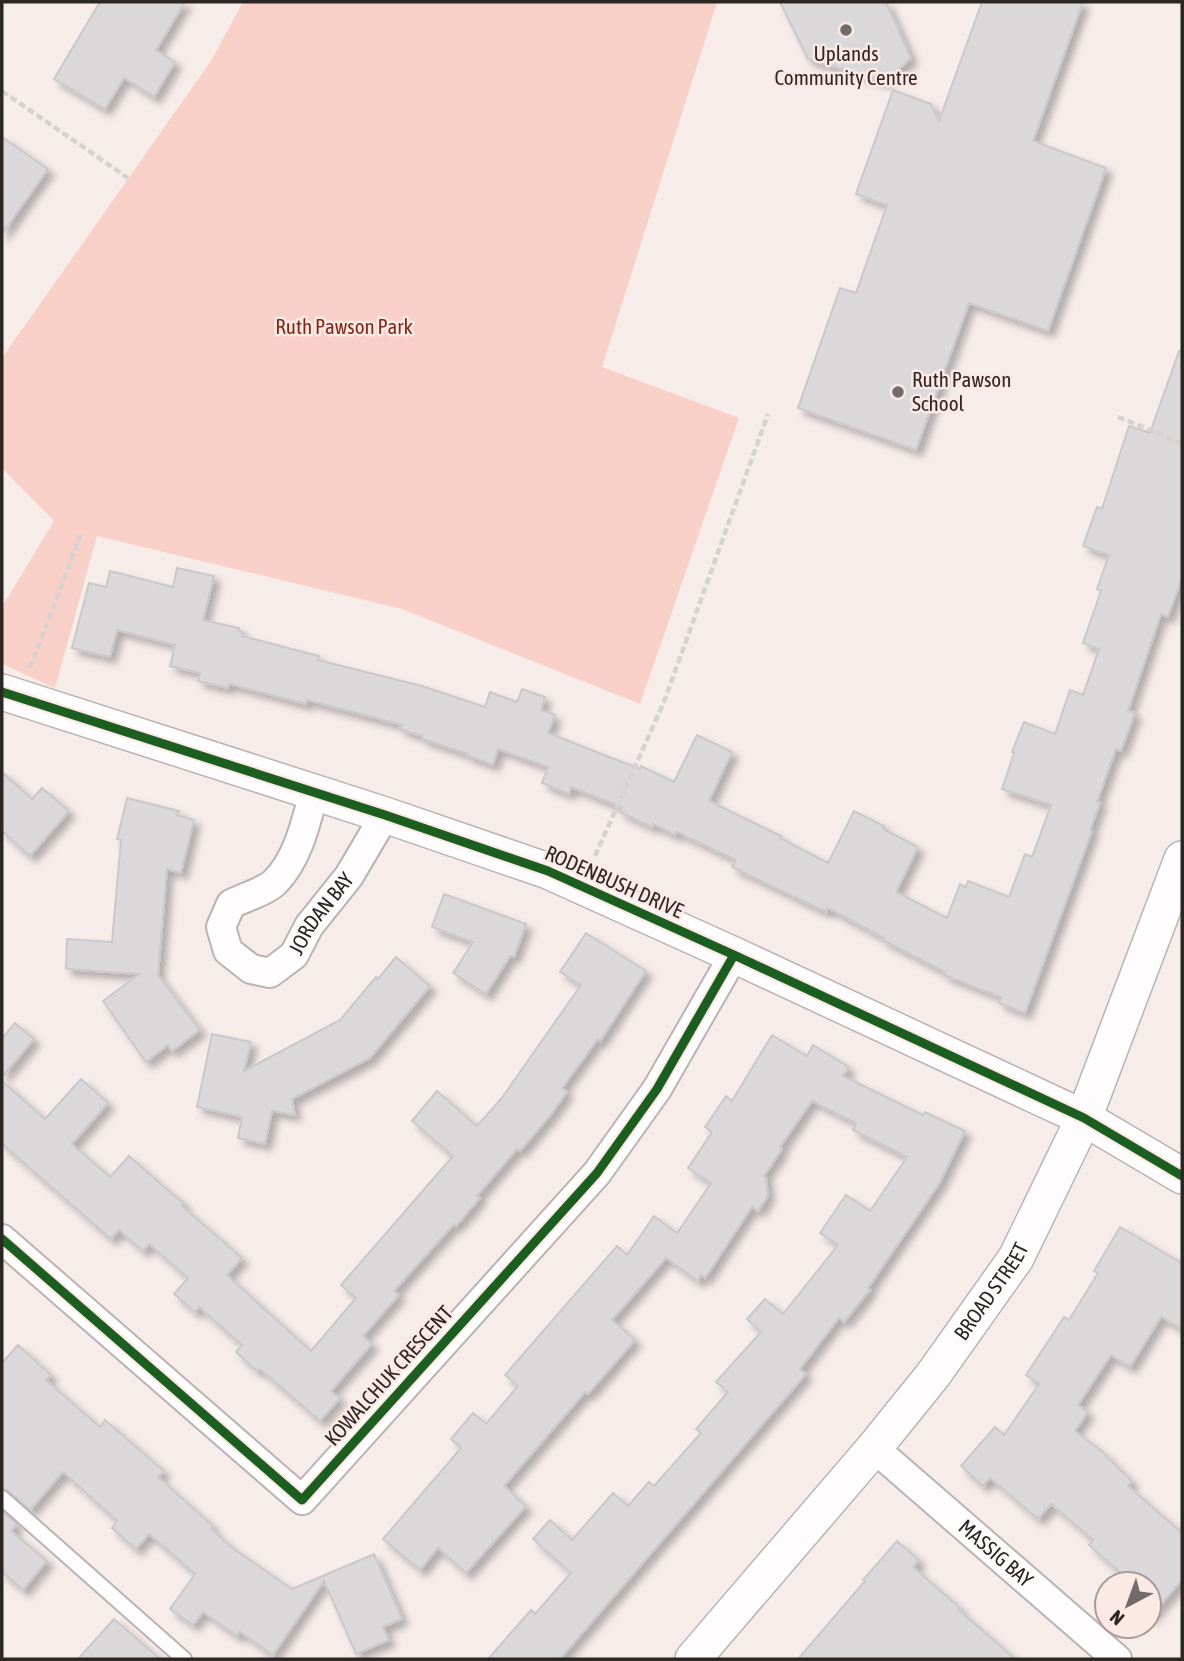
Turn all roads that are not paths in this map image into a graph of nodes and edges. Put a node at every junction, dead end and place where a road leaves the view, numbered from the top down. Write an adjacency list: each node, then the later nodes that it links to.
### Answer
1 (10, 695): 2 (street, RODENBUSH DRIVE)
2 (314, 792): 3 (street, RODENBUSH DRIVE); 3 (street, JORDAN BAY)
3 (385, 815): 5 (street, RODENBUSH DRIVE)
4 (1182, 859): 6 (street, BROAD STREET)
5 (734, 954): 6 (street, RODENBUSH DRIVE); 8 (street, KOWALCHUK CRESCENT)
6 (1084, 1118): 7 (street, RODENBUSH DRIVE); 9 (street, BROAD STREET)
7 (1182, 1175)
8 (2, 1239)
9 (874, 1448): 12 (street, BROAD STREET); 13 (street, MASSIG BAY)
10 (2, 1497): 11 (lane)
11 (184, 1659)
12 (693, 1659)
13 (1117, 1659)

